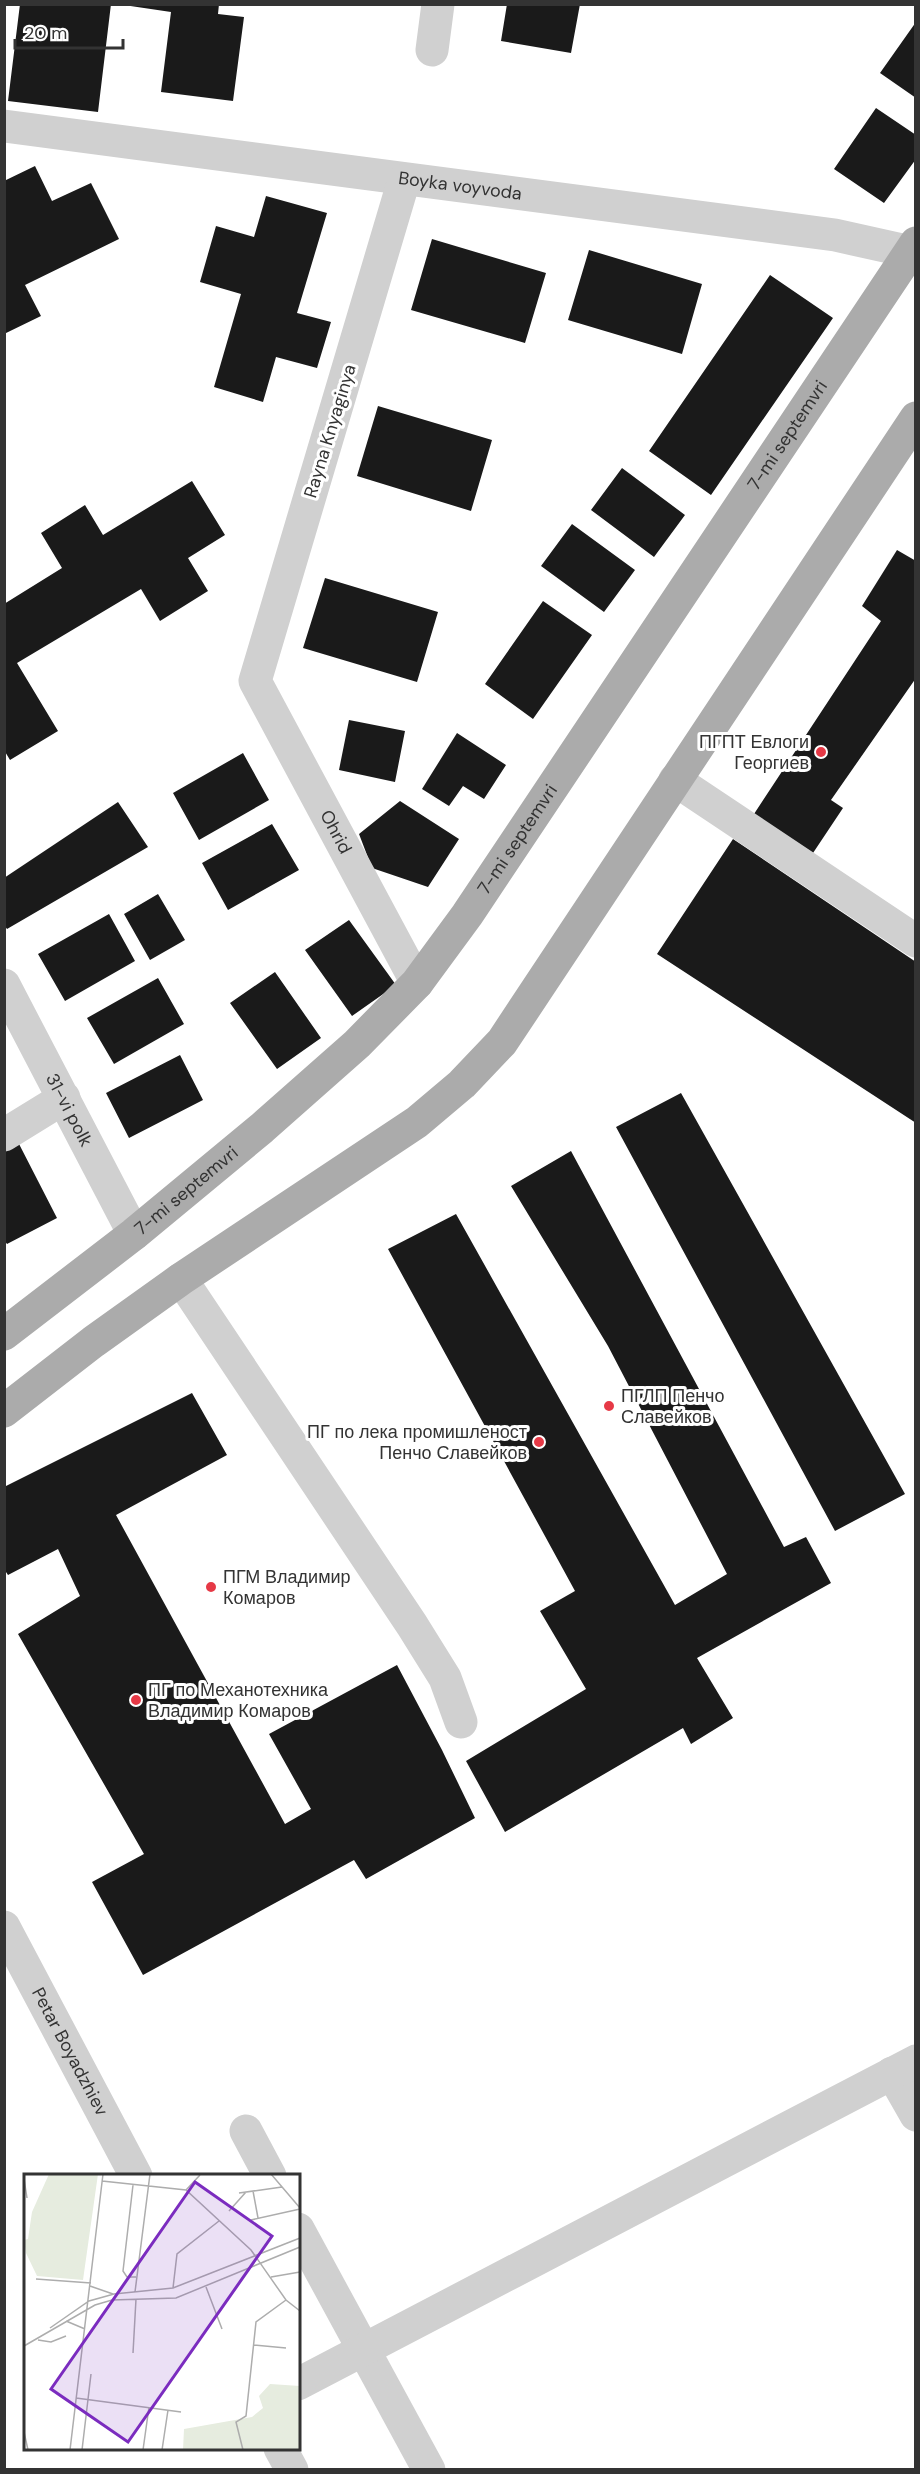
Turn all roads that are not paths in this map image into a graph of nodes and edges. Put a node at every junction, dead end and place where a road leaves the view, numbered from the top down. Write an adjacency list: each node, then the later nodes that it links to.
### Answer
1 (438, 4): 2 (street)
2 (432, 50)
3 (4, 126): 4 (street, Boyka voyvoda)
4 (404, 180): 5 (street, Boyka voyvoda); 7 (street, Rayna Knyaginya)
5 (914, 249): 10 (main road, 7-mi septemvri)
6 (915, 418): 8 (main road)
7 (255, 681): 10 (street, Ohrid)
8 (675, 780): 9 (street); 15 (main road)
9 (915, 941)
10 (417, 983): 14 (main road, 7-mi septemvri)
11 (4, 985): 12 (street, 31-vi polk)
12 (63, 1098): 13 (street); 14 (street, 31-vi polk)
13 (4, 1135)
14 (134, 1234): 16 (main road, 7-mi septemvri)
15 (181, 1279): 17 (main road); 18 (street)
16 (4, 1334)
17 (4, 1411)
18 (461, 1722)
19 (4, 1927): 20 (street, Petar Boyadzhiev)
20 (14, 1965): 24 (street, Petar Boyadzhiev)
21 (904, 2067): 22 (street); 27 (street)
22 (915, 2115)
23 (246, 2132): 25 (street)
24 (135, 2174)
25 (269, 2174)
26 (300, 2233): 27 (street)
27 (364, 2350): 28 (street); 31 (street)
28 (300, 2383)
29 (281, 2450): 30 (street)
30 (292, 2469)
31 (429, 2469)

